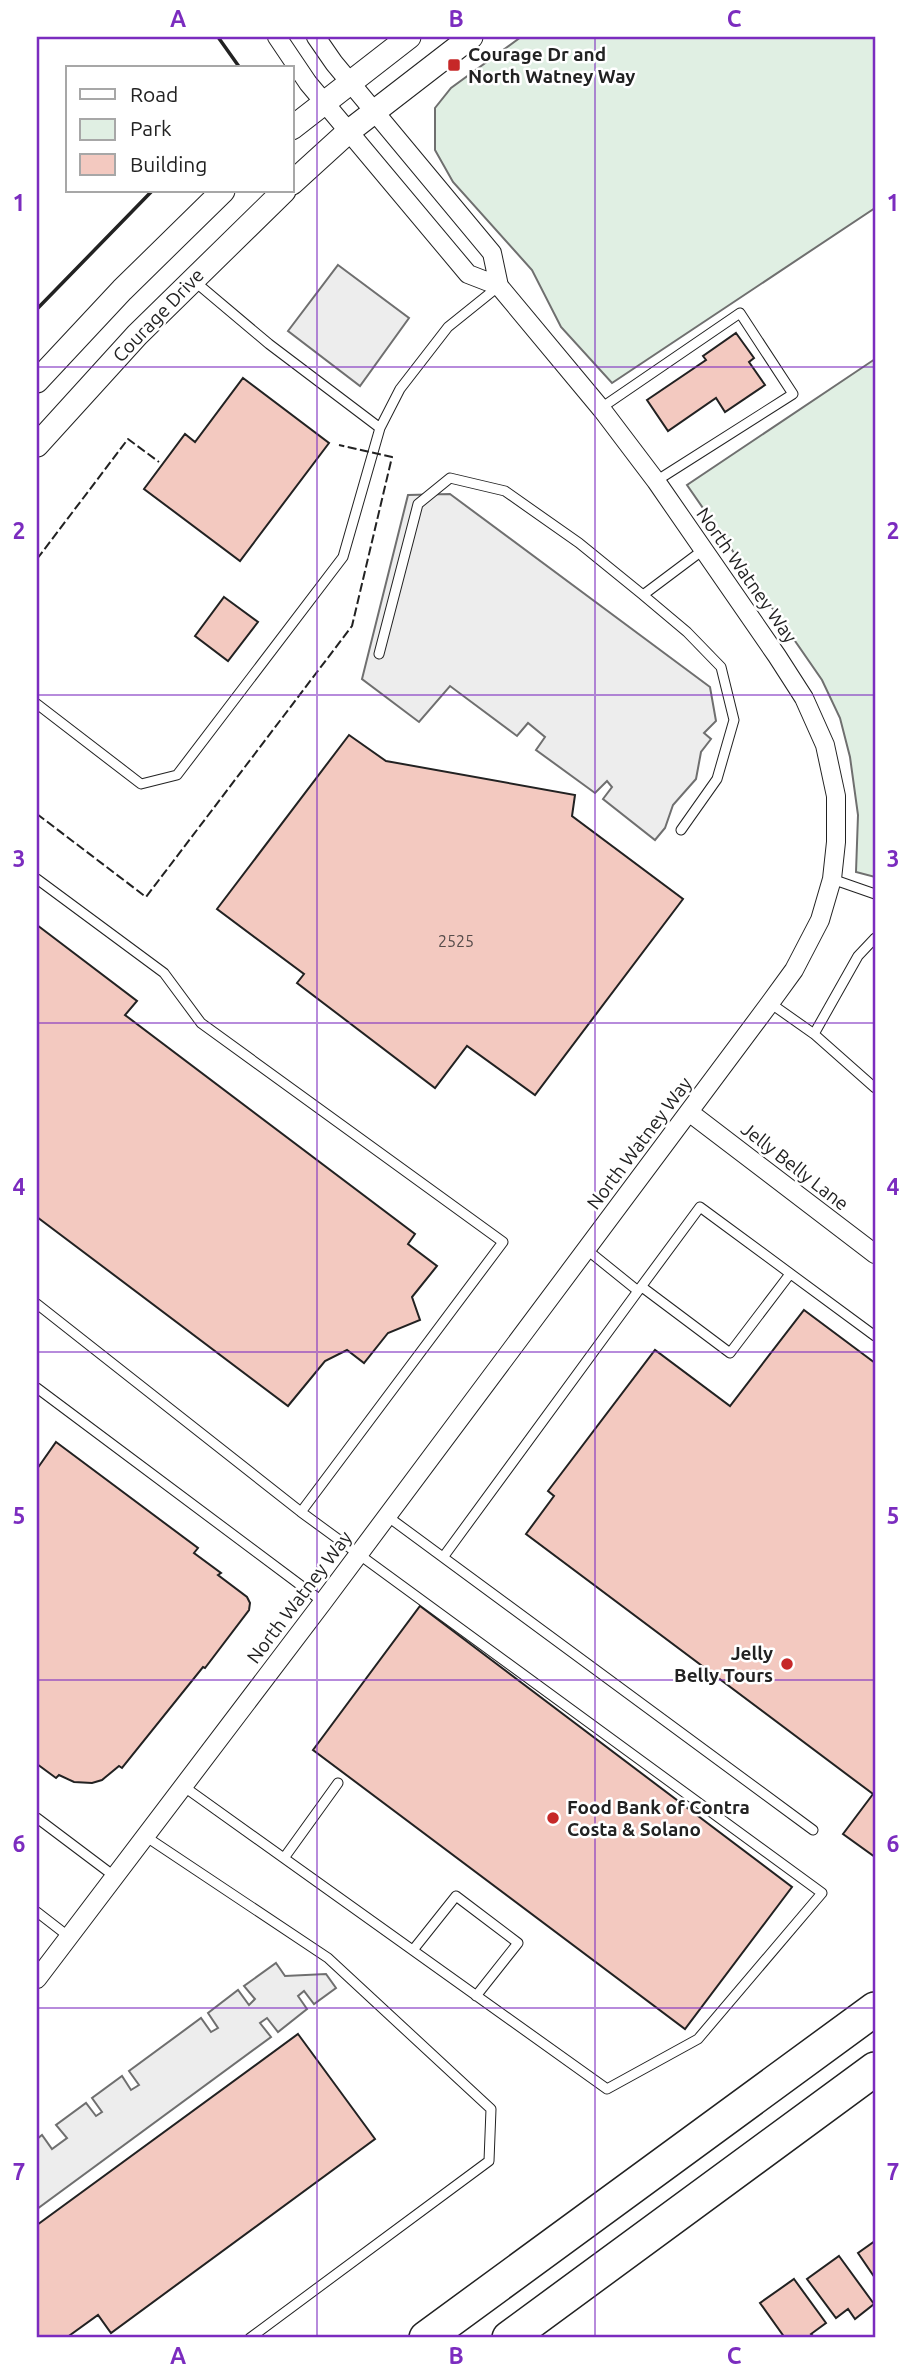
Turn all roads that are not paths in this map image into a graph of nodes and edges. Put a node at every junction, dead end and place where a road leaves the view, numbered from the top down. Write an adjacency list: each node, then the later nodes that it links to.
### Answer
1 (276, 37): 6 (street, North Watney Way)
2 (316, 37): 5 (street, North Watney Way)
3 (409, 37): 5 (street)
4 (471, 37): 7 (street)
5 (350, 83): 6 (street); 7 (street, North Watney Way)
6 (324, 103): 8 (street); 9 (street, North Watney Way)
7 (374, 112): 9 (street); 14 (street, North Watney Way)
8 (294, 126)
9 (348, 132): 10 (street); 14 (street, North Watney Way)
10 (294, 181)
11 (222, 192): 15 (street)
12 (283, 192): 13 (street, Courage Drive)
13 (192, 279): 17 (lane); 18 (street, Courage Drive)
14 (499, 286): 16 (street, North Watney Way); 17 (lane)
15 (37, 381)
16 (601, 408): 19 (street, North Watney Way); 19 (lane)
17 (380, 428): 23 (lane)
18 (37, 445)
19 (656, 481): 20 (street, North Watney Way)
20 (703, 550): 21 (lane); 25 (street, North Watney Way)
21 (643, 595): 22 (lane); 24 (lane)
22 (379, 654)
23 (37, 704)
24 (681, 830)
25 (832, 878): 27 (lane); 29 (street, North Watney Way)
26 (37, 879): 40 (lane)
27 (875, 894)
28 (875, 938): 30 (lane)
29 (770, 1003): 30 (lane); 32 (street, North Watney Way)
30 (814, 1034): 31 (lane)
31 (875, 1088)
32 (689, 1112): 33 (street, North Watney Way); 34 (street, Jelly Belly Lane)
33 (586, 1249): 36 (lane); 41 (street, North Watney Way)
34 (875, 1254)
35 (790, 1273): 36 (lane); 36 (lane); 38 (lane)
36 (640, 1289): 43 (lane)
37 (37, 1304): 40 (lane)
38 (875, 1336)
39 (37, 1388): 44 (lane)
40 (300, 1512): 42 (lane)
41 (387, 1516): 42 (street, North Watney Way); 43 (lane)
42 (357, 1554): 44 (street, North Watney Way); 56 (lane)
43 (443, 1556): 48 (lane)
44 (323, 1602): 46 (street, North Watney Way)
45 (338, 1783): 50 (lane)
46 (183, 1786): 49 (street, North Watney Way); 50 (lane)
47 (37, 1818): 51 (lane)
48 (813, 1830)
49 (145, 1836): 51 (street, North Watney Way); 59 (lane)
50 (284, 1858): 54 (lane)
51 (114, 1877): 53 (street, North Watney Way)
52 (37, 1912): 53 (lane)
53 (68, 1936): 55 (street, North Watney Way)
54 (413, 1950): 56 (lane); 56 (lane)
55 (37, 1979)
56 (476, 1996)
57 (875, 2009): 60 (highway)
58 (875, 2069): 61 (highway)
59 (250, 2338)
60 (426, 2338)
61 (509, 2338)

